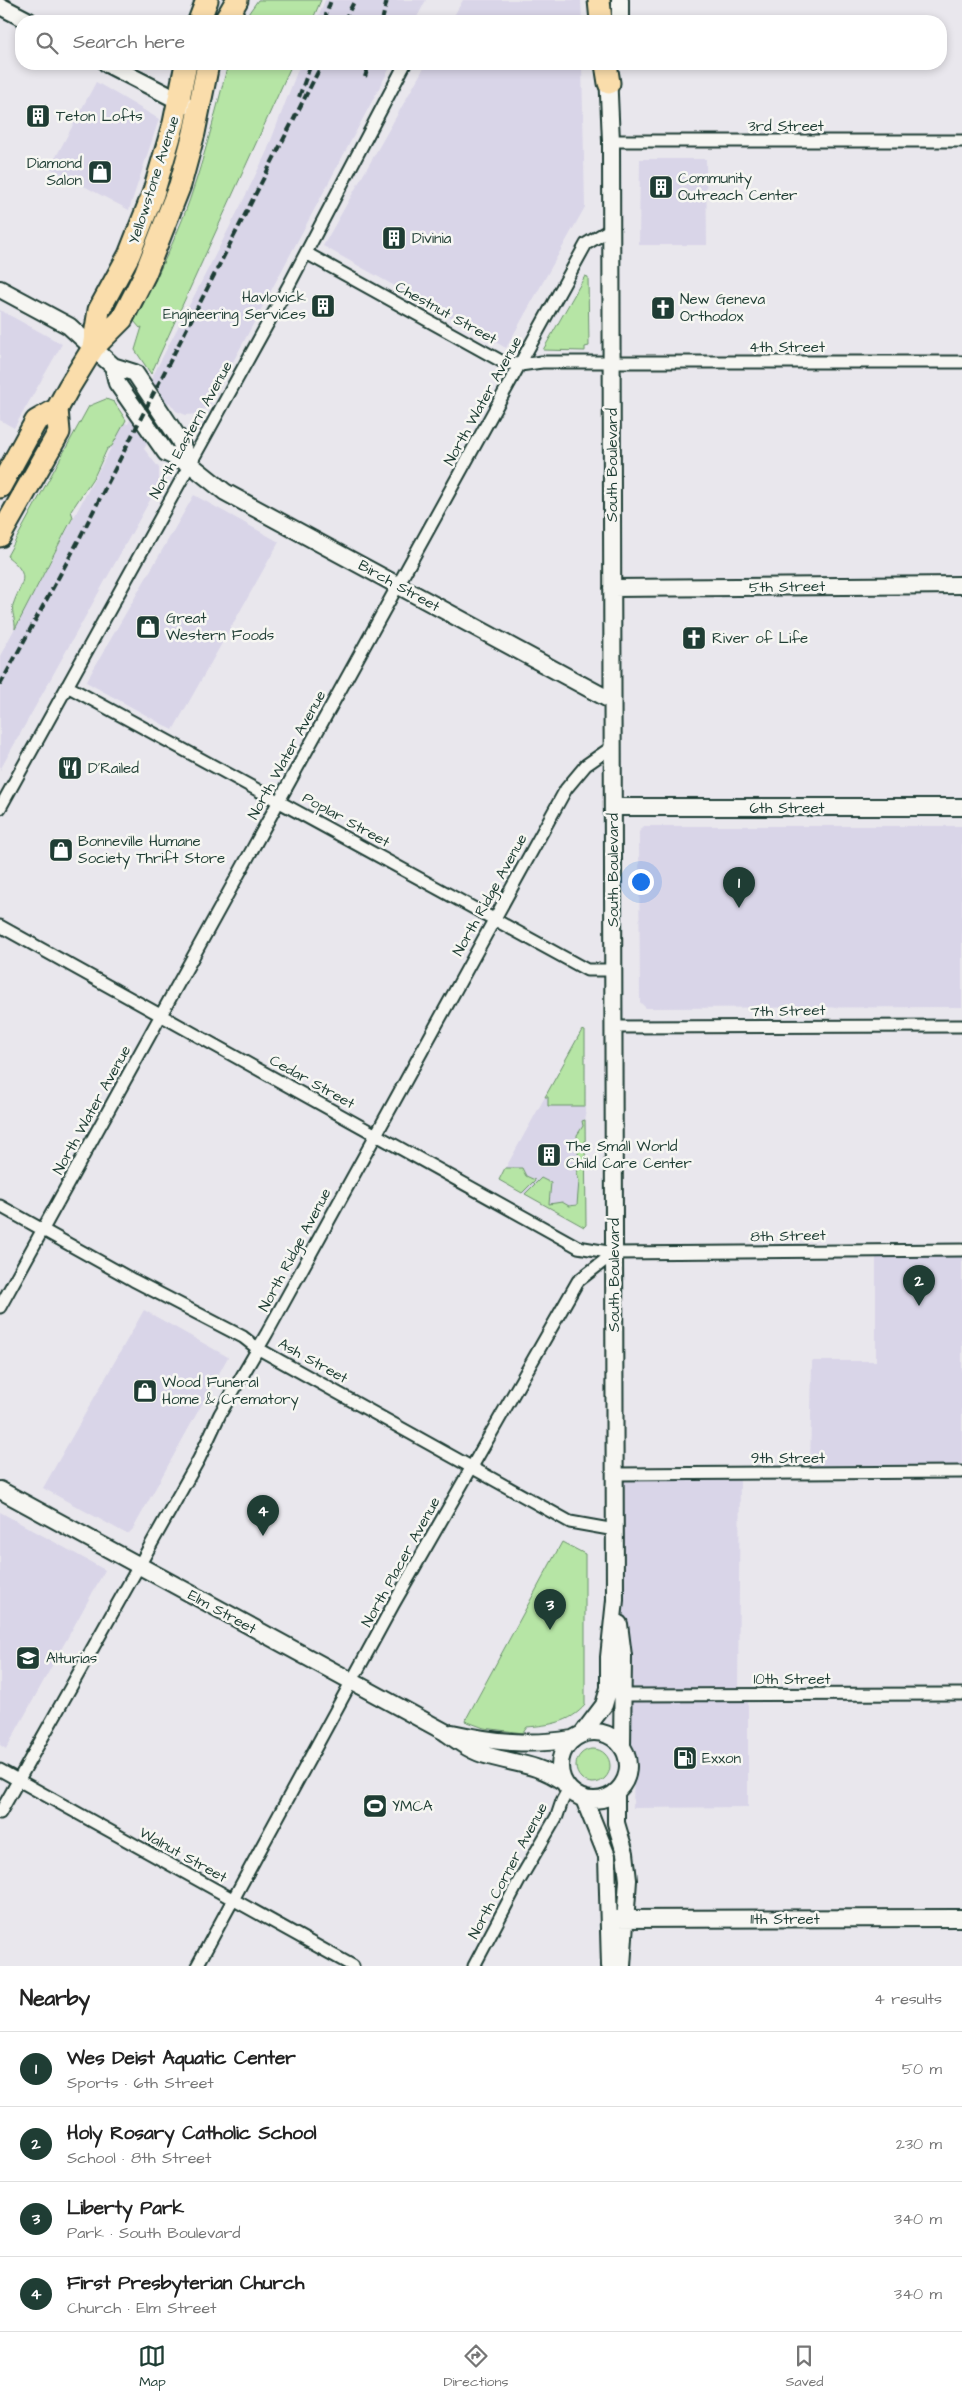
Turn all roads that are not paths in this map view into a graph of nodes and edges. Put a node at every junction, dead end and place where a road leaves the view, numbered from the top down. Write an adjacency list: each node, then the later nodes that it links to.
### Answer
1 (207, 0): 8 (highway)
2 (237, 0): 9 (highway)
3 (598, 0): 10 (highway)
4 (608, 0): 11 (street)
5 (620, 0): 12 (street)
6 (3, 7): 7 (street)
7 (18, 15)
8 (201, 15)
9 (228, 15)
10 (600, 15)
11 (608, 15)
12 (620, 15)
13 (119, 70): 19 (street)
14 (186, 70): 19 (highway, Yellowstone Avenue)
15 (205, 70): 19 (highway, Yellowstone Avenue)
16 (402, 70): 23 (street, North Eastern Avenue)
17 (608, 70): 20 (street, South Boulevard)
18 (617, 70): 20 (street, South Boulevard)
19 (189, 106): 25 (highway, Yellowstone Avenue)
20 (611, 141): 21 (street, 3rd Street); 22 (street, South Boulevard)
21 (962, 141)
22 (611, 229): 26 (street, South Boulevard); 28 (street, North Water Avenue)
23 (306, 253): 28 (street, Chestnut Street); 30 (street, North Eastern Avenue)
24 (0, 289): 25 (street, Birch Street)
25 (92, 348): 29 (highway, Yellowstone Avenue); 30 (street, Birch Street)
26 (611, 362): 27 (street, 4th Street); 28 (street, Chestnut Street); 35 (street, South Boulevard)
27 (962, 362)
28 (520, 365): 33 (street, North Water Avenue)
29 (57, 409): 31 (highway, Yellowstone Avenue); 32 (highway)
30 (190, 464): 33 (street, Birch Street); 36 (street, North Eastern Avenue)
31 (0, 487)
32 (0, 536)
33 (398, 585): 37 (street, Birch Street); 39 (street, North Water Avenue)
34 (962, 585): 35 (street, 5th Street)
35 (612, 588): 37 (street, South Boulevard)
36 (67, 686): 39 (street, Poplar Street); 42 (street, North Eastern Avenue)
37 (612, 701): 38 (street, South Boulevard)
38 (612, 747): 40 (street, South Boulevard); 43 (street, North Ridge Avenue)
39 (279, 800): 43 (street, Poplar Street); 46 (street, North Water Avenue)
40 (613, 807): 41 (street, 6th Street); 45 (street, South Boulevard)
41 (962, 807)
42 (0, 808)
43 (494, 919): 45 (street, Poplar Street); 49 (street, North Ridge Avenue)
44 (0, 926): 46 (street, Cedar Street)
45 (613, 970): 48 (street, South Boulevard)
46 (162, 1016): 49 (street, Cedar Street); 51 (street, North Water Avenue)
47 (962, 1026): 48 (street, 7th Street)
48 (613, 1027): 53 (street, South Boulevard)
49 (375, 1135): 53 (street, Cedar Street); 55 (street, North Ridge Avenue)
50 (0, 1206): 51 (street, Ash Street)
51 (42, 1230): 54 (street, North Water Avenue); 55 (street, Ash Street)
52 (962, 1250): 53 (street, 8th Street)
53 (614, 1253): 56 (street, North Placer Avenue); 58 (street, South Boulevard)
54 (0, 1307)
55 (257, 1348): 56 (street, Ash Street); 61 (street, North Ridge Avenue)
56 (471, 1467): 60 (street, Ash Street); 63 (street, North Placer Avenue)
57 (962, 1472): 58 (street, 9th Street)
58 (615, 1474): 60 (street, South Boulevard)
59 (0, 1490): 61 (street, Elm Street)
60 (615, 1530): 62 (street, South Boulevard)
61 (137, 1566): 63 (street, Elm Street); 70 (street, North Ridge Avenue)
62 (615, 1600): 65 (street, South Boulevard); 67 (street, South Boulevard)
63 (352, 1682): 66 (street, Elm Street); 75 (street, North Placer Avenue)
64 (962, 1694): 65 (street, 10th Street)
65 (623, 1695): 68 (street, South Boulevard)
66 (445, 1732): 67 (street, Elm Street); 71 (street, Elm Street)
67 (577, 1737): 68 (street); 71 (street)
68 (622, 1747): 72 (street)
69 (0, 1770): 70 (street, Walnut Street)
70 (18, 1780): 74 (street, North Ridge Avenue); 75 (street, Walnut Street)
71 (566, 1786): 73 (street); 81 (street, North Corner Avenue)
72 (616, 1793): 73 (street); 78 (street)
73 (584, 1799): 77 (street)
74 (0, 1813)
75 (234, 1900): 79 (street, North Placer Avenue); 80 (street, Walnut Street)
76 (962, 1918): 78 (street, 11th Street)
77 (608, 1919): 78 (street, 11th Street); 82 (street)
78 (626, 1919): 83 (street)
79 (197, 1966)
80 (353, 1966)
81 (474, 1966)
82 (610, 1966)
83 (622, 1966)

